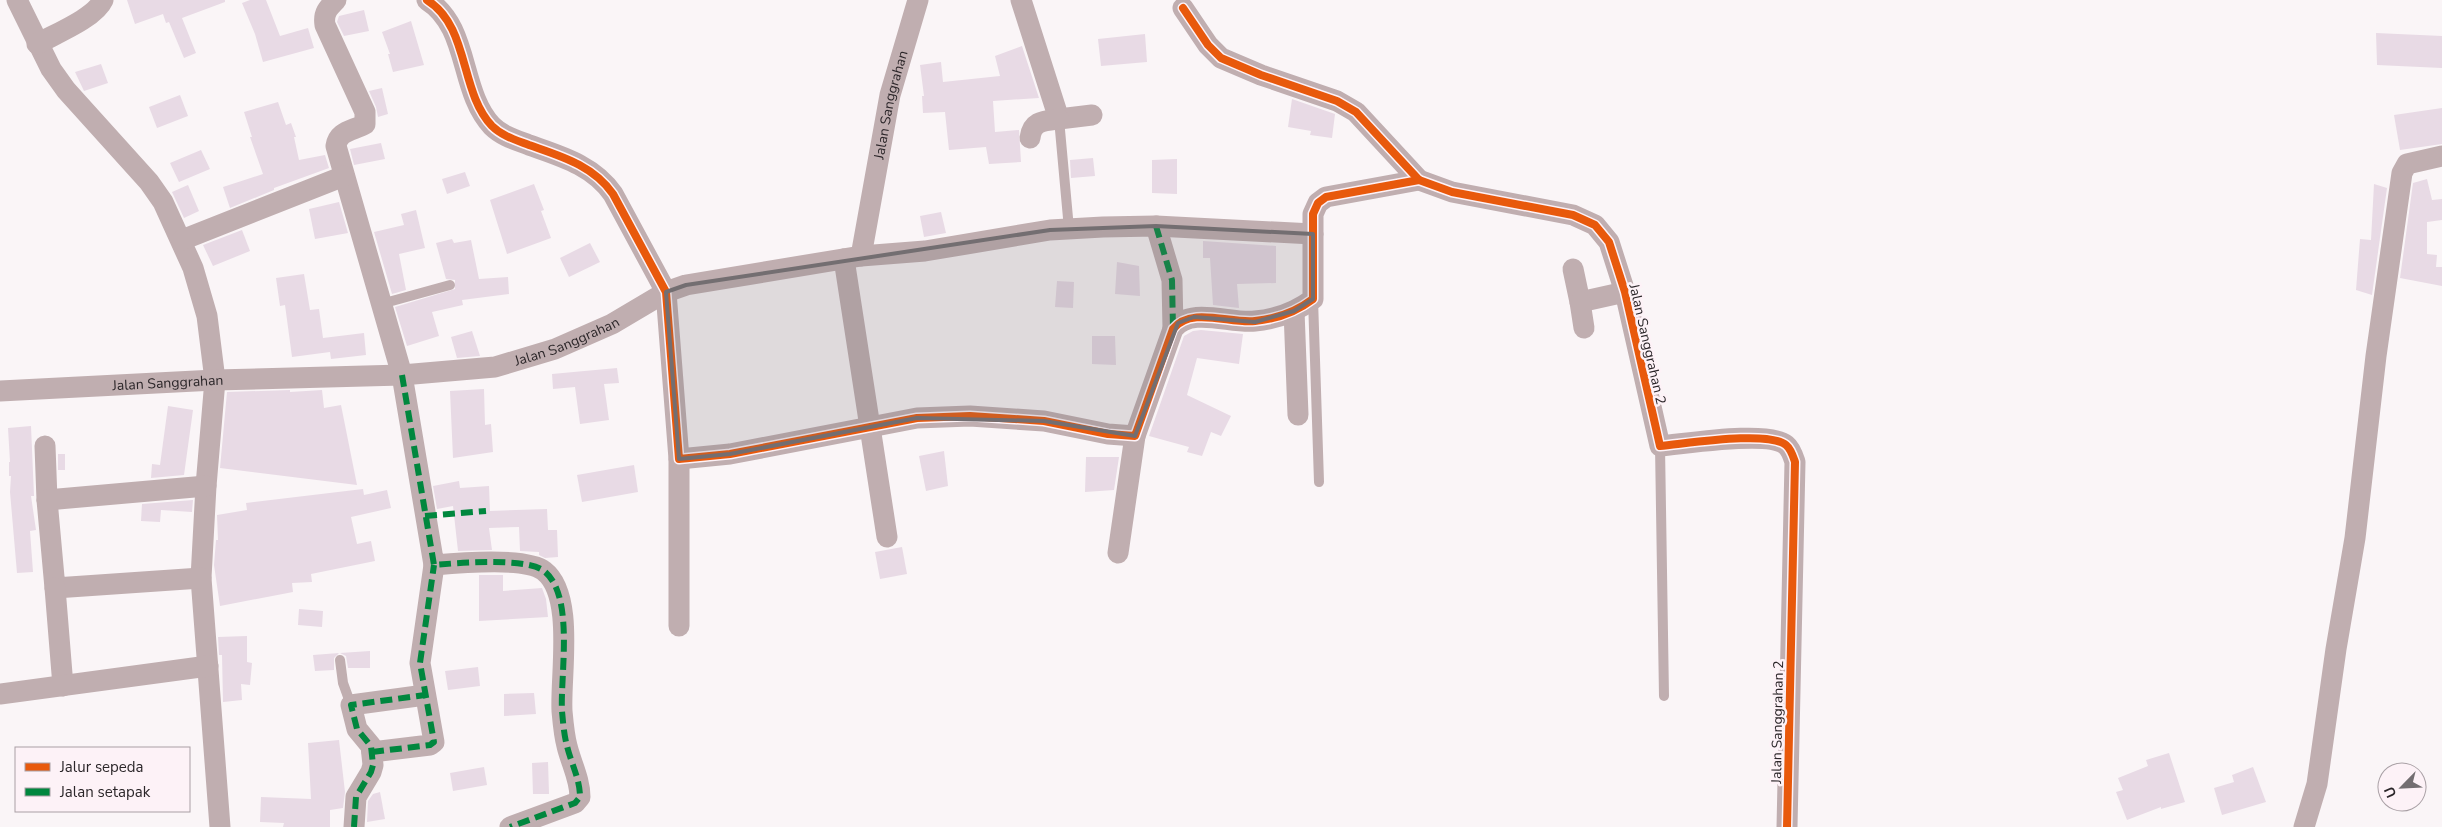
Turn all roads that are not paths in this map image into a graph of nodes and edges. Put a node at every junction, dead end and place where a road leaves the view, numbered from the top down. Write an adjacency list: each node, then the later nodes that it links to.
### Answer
1 (17, 0): 8 (street)
2 (103, 0): 8 (street)
3 (336, 0): 13 (street)
4 (427, 0): 22 (street)
5 (918, 0): 19 (street, Jalan Sanggrahan)
6 (1021, 0): 10 (street)
7 (1178, 3): 14 (street, Jalan Sanggrahan 2)
8 (37, 44): 18 (street)
9 (1092, 115): 10 (street)
10 (1059, 119): 11 (street); 16 (lane)
11 (1030, 138)
12 (2442, 156): 60 (street)
13 (344, 176): 18 (street); 26 (street)
14 (1419, 180): 17 (street); 23 (street, Jalan Sanggrahan 2)
15 (1156, 226): 16 (street); 17 (street); 29 (street)
16 (1069, 229): 19 (street)
17 (1313, 234): 24 (street)
18 (182, 240): 31 (street)
19 (853, 258): 22 (street, Jalan Sanggrahan); 34 (street)
20 (1573, 269): 25 (street)
21 (450, 285): 26 (lane)
22 (666, 292): 30 (street, Jalan Sanggrahan); 38 (street)
23 (1625, 292): 25 (street); 37 (street, Jalan Sanggrahan 2)
24 (1313, 300): 27 (street); 39 (lane)
25 (1580, 302): 28 (street)
26 (382, 304): 30 (street)
27 (1294, 311): 29 (street); 33 (street)
28 (1584, 328)
29 (1173, 329): 35 (street)
30 (402, 375): 31 (street, Jalan Sanggrahan); 44 (street)
31 (216, 380): 32 (street, Jalan Sanggrahan); 40 (street)
32 (0, 391)
33 (1298, 416)
34 (869, 428): 35 (street); 38 (street); 42 (street)
35 (1135, 436): 43 (street)
36 (45, 446): 41 (street)
37 (1660, 446): 53 (lane); 59 (street, Jalan Sanggrahan 2)
38 (679, 459): 47 (street)
39 (1319, 482)
40 (206, 486): 41 (street); 45 (street)
41 (47, 500): 46 (street)
42 (888, 538)
43 (1118, 552)
44 (434, 564): 52 (street); 58 (street)
45 (201, 578): 46 (street); 49 (street)
46 (55, 588): 50 (street)
47 (678, 626)
48 (340, 660): 54 (lane)
49 (208, 666): 50 (street); 56 (street)
50 (63, 686): 51 (street)
51 (0, 694)
52 (425, 695): 54 (street); 55 (street)
53 (1664, 696)
54 (350, 705): 55 (street)
55 (372, 752): 57 (street)
56 (220, 827)
57 (354, 827)
58 (510, 827)
59 (1787, 827)
60 (2304, 827)

